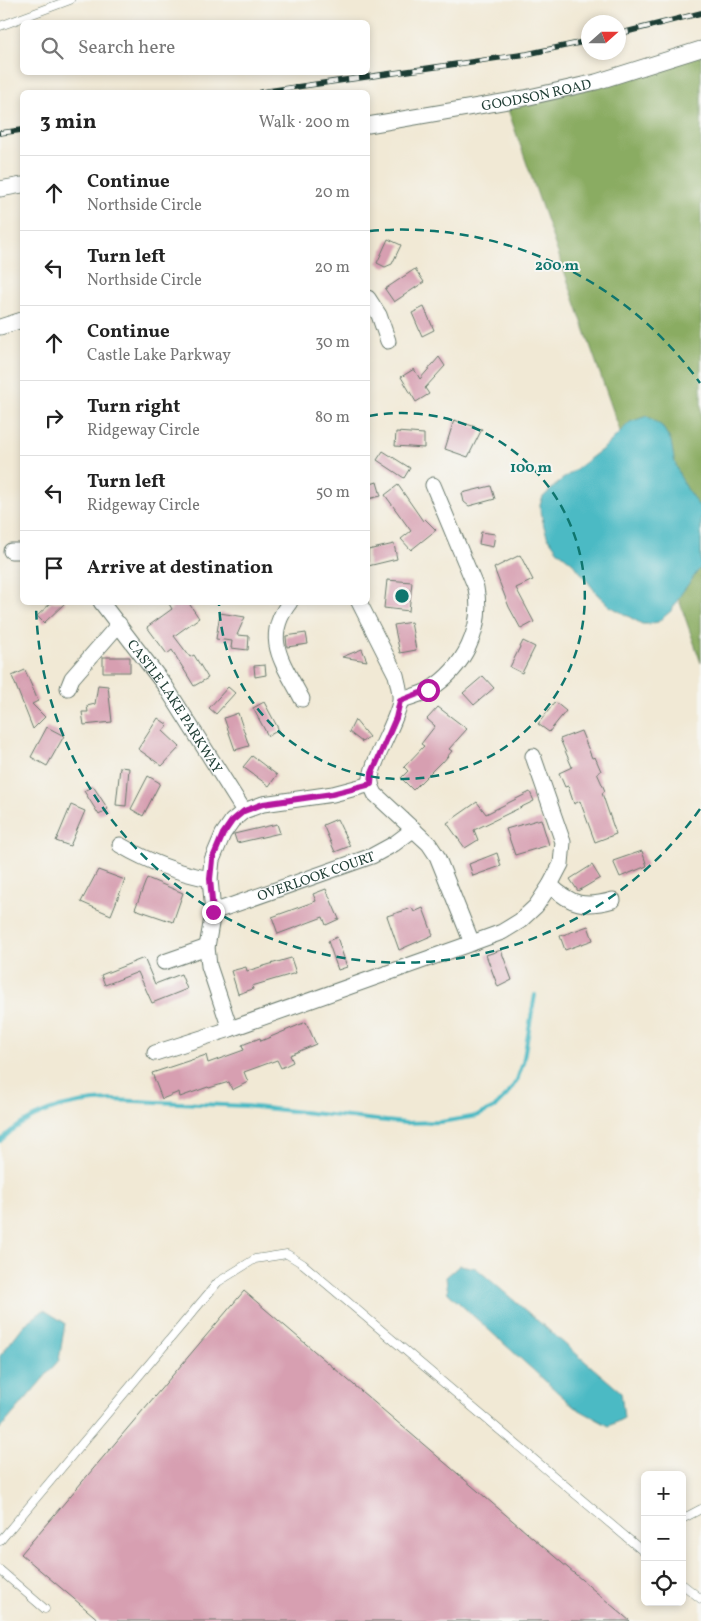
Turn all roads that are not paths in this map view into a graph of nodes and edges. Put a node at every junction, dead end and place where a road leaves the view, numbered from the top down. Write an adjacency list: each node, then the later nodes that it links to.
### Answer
1 (70, 0): 2 (lane)
2 (0, 26)
3 (701, 49): 4 (street, GOODSON ROAD)
4 (370, 125)
5 (20, 185): 6 (street)
6 (0, 189)
7 (370, 301): 10 (street)
8 (20, 321): 9 (street)
9 (0, 327)
10 (388, 341)
11 (434, 485): 18 (street)
12 (103, 605): 15 (street, CASTLE LAKE PARKWAY)
13 (288, 605): 17 (street)
14 (360, 605): 18 (street)
15 (119, 624): 16 (street); 21 (street, CASTLE LAKE PARKWAY)
16 (68, 688)
17 (302, 699)
18 (400, 701): 20 (street)
19 (532, 756): 25 (street)
20 (371, 784): 21 (street); 22 (street)
21 (244, 811): 24 (street)
22 (414, 830): 27 (street, OVERLOOK COURT); 28 (street)
23 (120, 845): 24 (street)
24 (210, 879): 27 (street)
25 (550, 886): 26 (street); 28 (street)
26 (613, 900)
27 (213, 912): 29 (street)
28 (472, 943): 31 (street)
29 (207, 947): 30 (street); 31 (street)
30 (164, 962)
31 (230, 1029): 32 (street)
32 (155, 1053)
33 (701, 1509): 34 (lane)
34 (686, 1517)
35 (0, 1541): 36 (lane)
36 (641, 1550)
37 (0, 1570): 40 (lane)
38 (686, 1587): 39 (lane)
39 (701, 1599)
40 (45, 1609)

